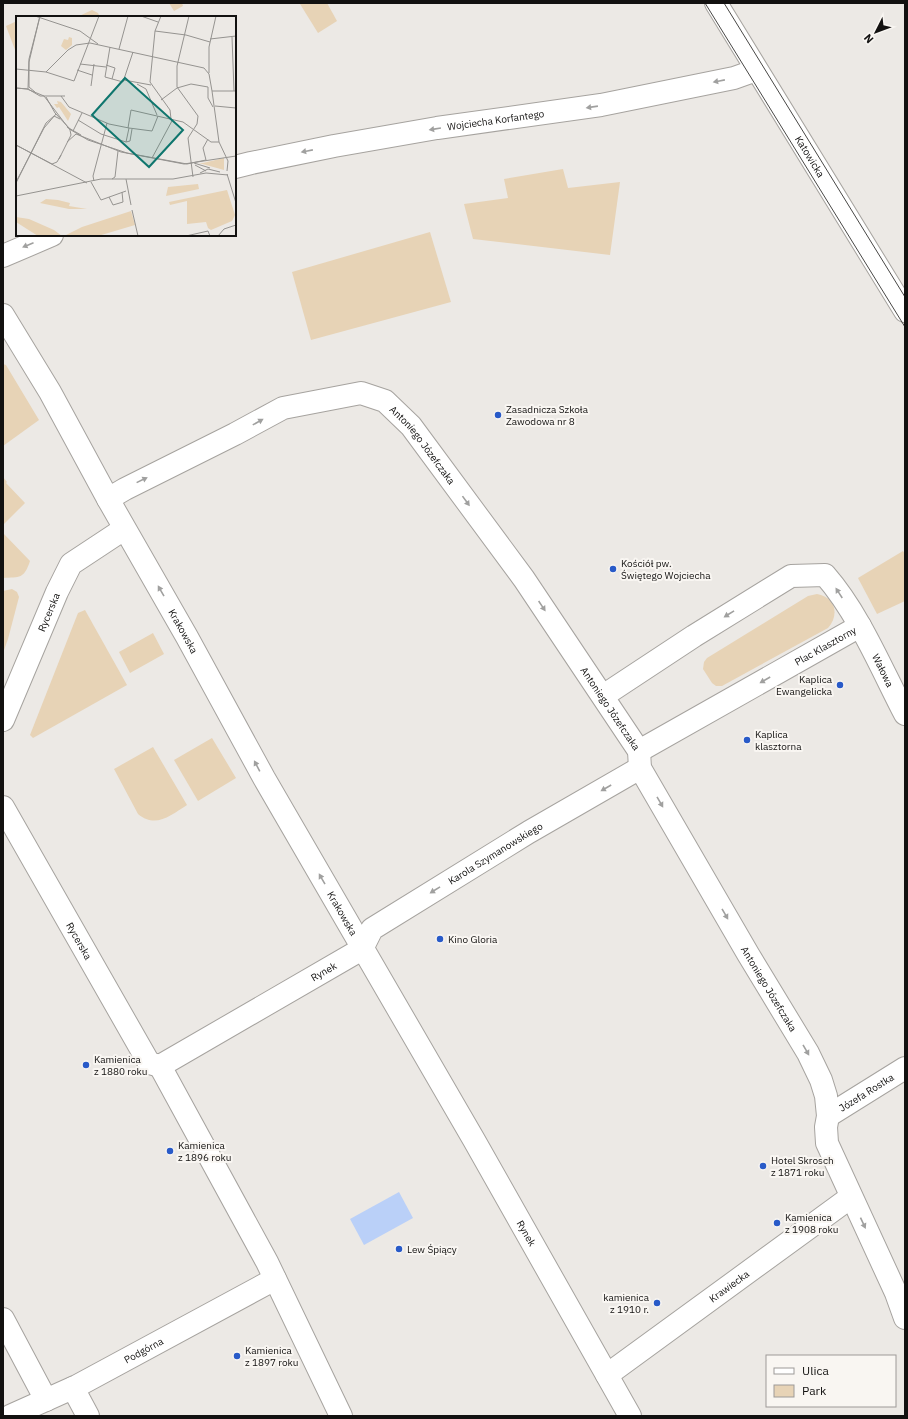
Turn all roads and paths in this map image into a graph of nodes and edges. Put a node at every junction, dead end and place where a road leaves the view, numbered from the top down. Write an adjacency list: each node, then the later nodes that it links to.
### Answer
1 (716, 3): 2 (street, Katowicka)
2 (756, 68): 3 (street, Wojciecha Korfantego, one-way to 3); 6 (street, Katowicka)
3 (236, 167)
4 (50, 236): 5 (street, one-way to 5)
5 (3, 256)
6 (905, 311)
7 (3, 315): 8 (street, Krakowska)
8 (108, 499): 9 (street, Krakowska); 11 (street, Antoniego Józefczaka, one-way to 11)
9 (124, 528): 13 (street, Rycerska); 16 (street, Krakowska, one-way to 9)
10 (860, 626): 11 (street, Plac Klasztorny, one-way to 11); 12 (street, Wałowa); 14 (street, Plac Klasztorny, one-way to 14)
11 (603, 696): 14 (street, Antoniego Józefczaka)
12 (905, 714)
13 (3, 720)
14 (640, 760): 16 (street, Karola Szymanowskiego, one-way to 16); 19 (street, Antoniego Józefczaka, one-way to 19)
15 (3, 807): 17 (street, Rycerska)
16 (362, 949): 17 (street, Rynek); 24 (street, Rynek)
17 (160, 1066): 21 (street)
18 (905, 1068): 19 (street, Józefa Rostka)
19 (828, 1116): 20 (street, Antoniego Józefczaka)
20 (851, 1198): 22 (street, Antoniego Józefczaka, one-way to 22); 24 (street, Krawiecka)
21 (276, 1279): 25 (street, Podgórna); 29 (street)
22 (905, 1318)
23 (3, 1319): 26 (street)
24 (607, 1375): 30 (street, Rynek)
25 (73, 1388): 26 (street, Podgórna); 28 (street)
26 (46, 1400): 27 (street, Podgórna)
27 (10, 1416)
28 (88, 1416)
29 (341, 1416)
30 (630, 1416)

